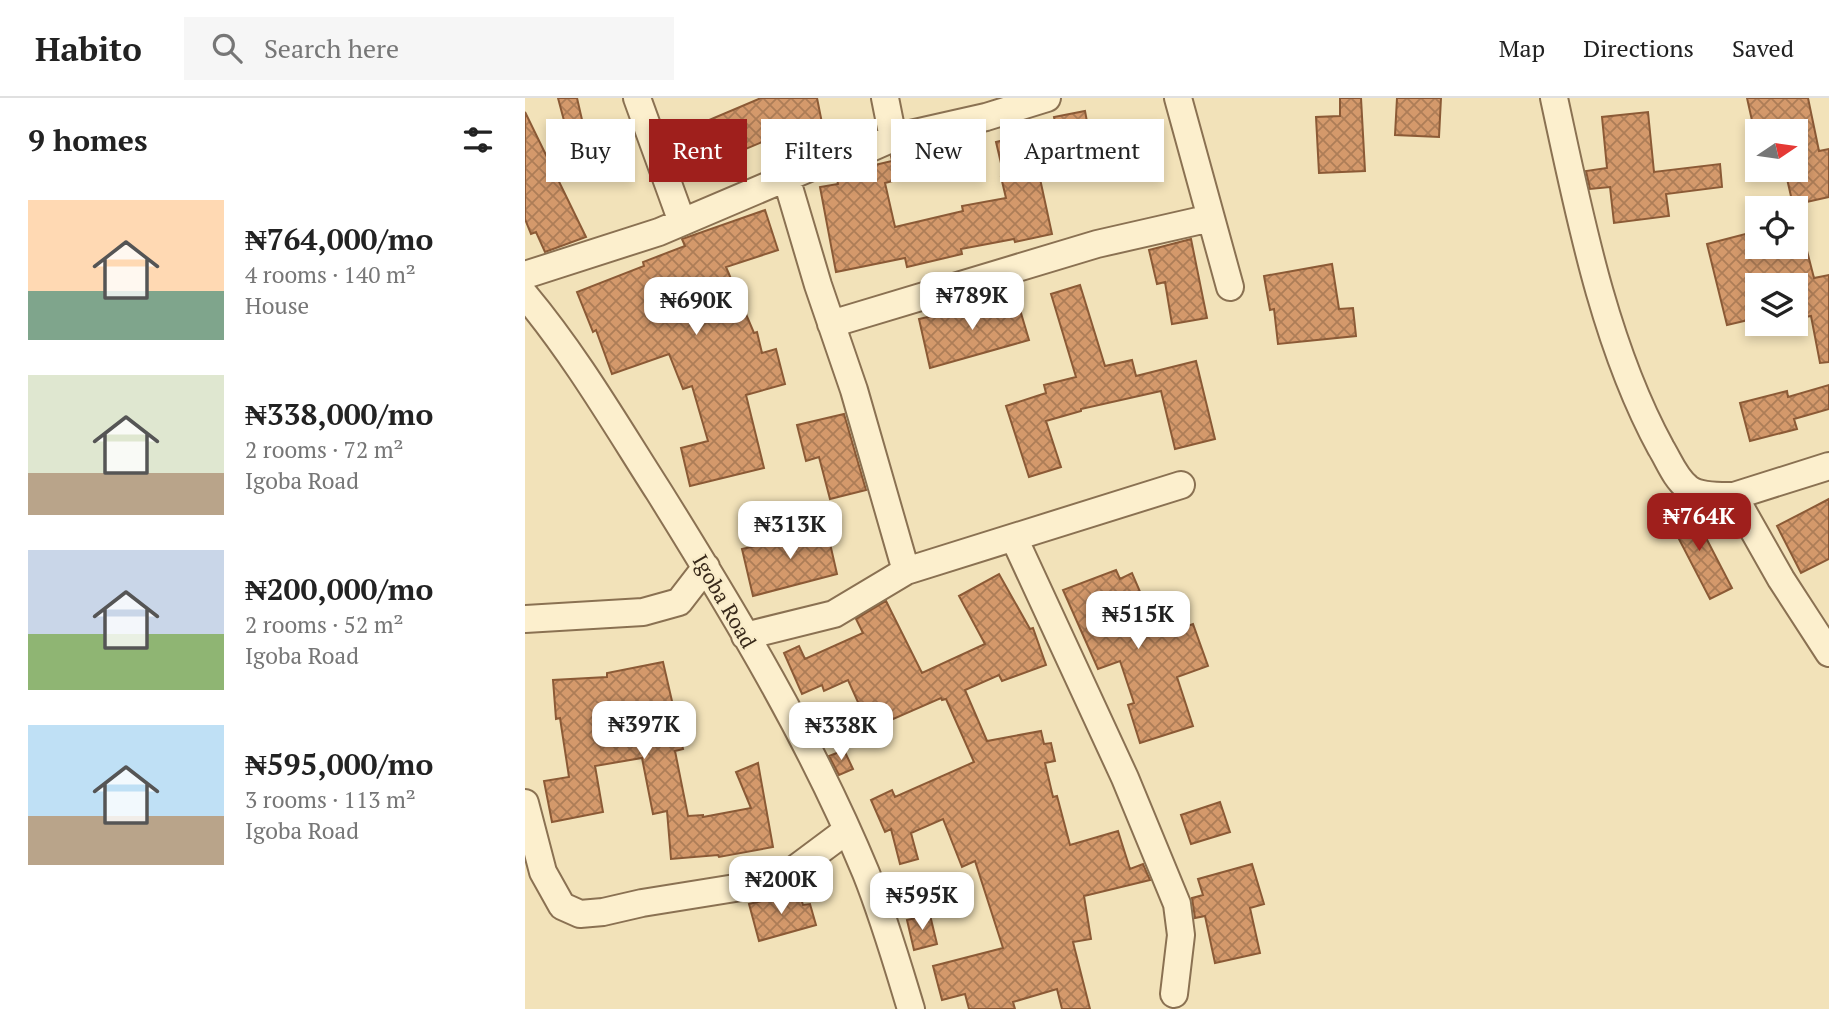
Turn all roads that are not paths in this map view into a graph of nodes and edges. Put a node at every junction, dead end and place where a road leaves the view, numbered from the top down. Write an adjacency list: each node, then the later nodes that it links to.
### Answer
1 (638, 98): 11 (street)
2 (885, 98): 7 (street)
3 (1047, 98): 6 (street)
4 (1178, 98): 10 (street)
5 (1554, 98): 18 (street)
6 (977, 119)
7 (891, 128)
8 (774, 182): 11 (street)
9 (788, 182): 15 (street)
10 (1211, 218): 13 (street); 15 (street)
11 (682, 222): 12 (street)
12 (525, 275)
13 (1230, 287)
14 (528, 304): 20 (street, Igoba Road)
15 (831, 324): 21 (street)
16 (1829, 466): 18 (street)
17 (1181, 485): 19 (street)
18 (1734, 496): 24 (street)
19 (1014, 538): 21 (street); 27 (street)
20 (706, 567): 22 (street); 23 (street, Igoba Road)
21 (906, 571): 23 (street)
22 (525, 619)
23 (745, 636): 26 (street, Igoba Road)
24 (1829, 653)
25 (525, 803): 26 (street)
26 (846, 831): 28 (street, Igoba Road)
27 (1174, 994)
28 (911, 1009)

